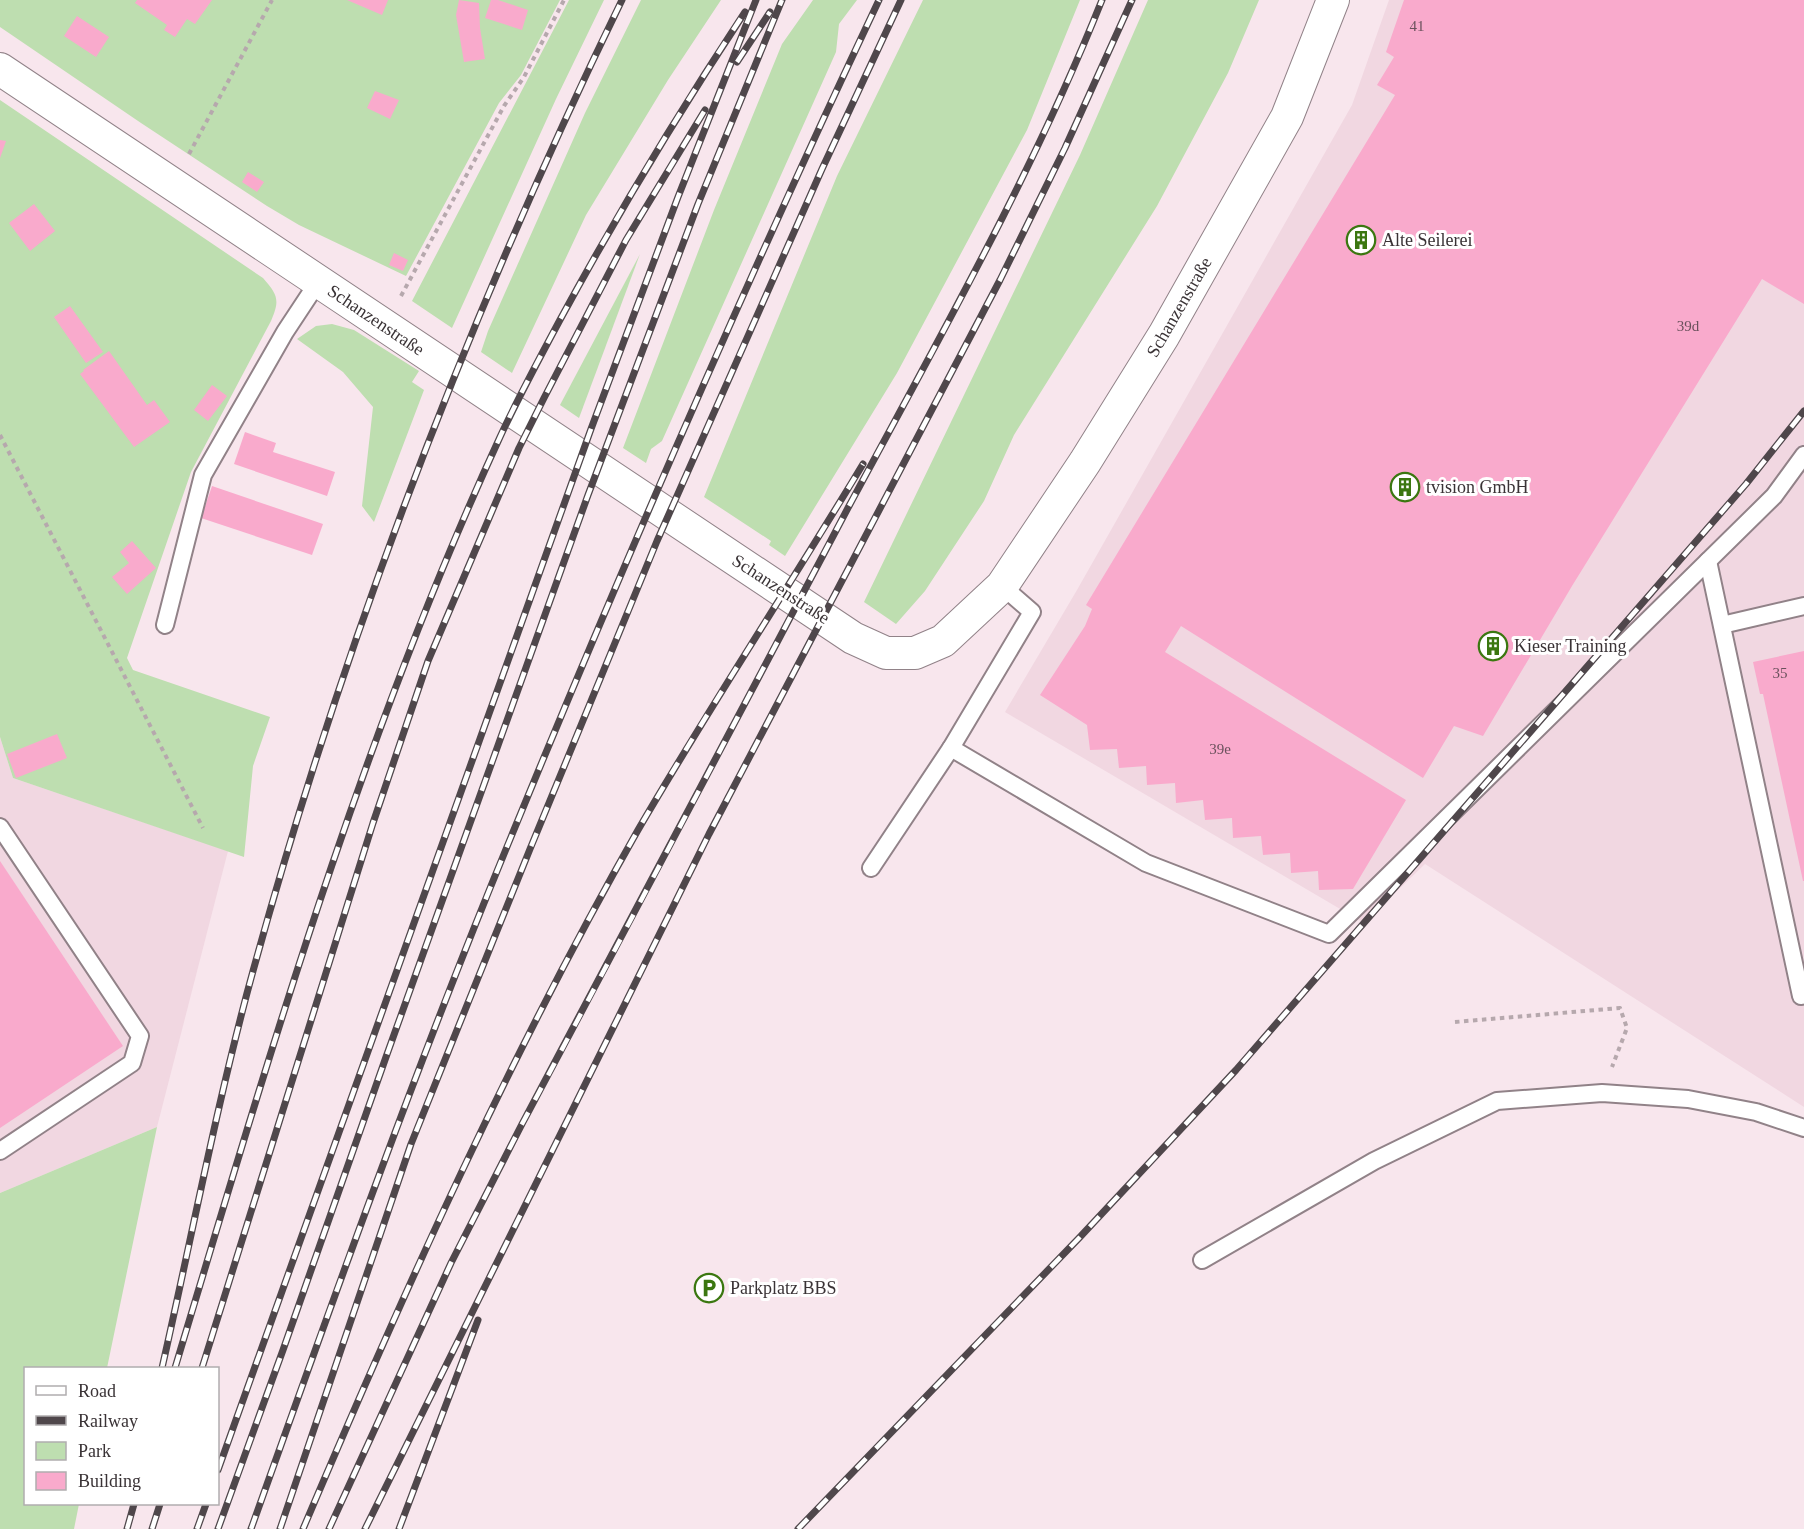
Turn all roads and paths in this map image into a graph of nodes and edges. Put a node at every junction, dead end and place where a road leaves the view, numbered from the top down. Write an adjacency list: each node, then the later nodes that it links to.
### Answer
1 (272, 0): 5 (path)
2 (564, 0): 7 (path)
3 (1333, 0): 11 (street, Schanzenstraße)
4 (0, 69): 5 (street, Schanzenstraße)
5 (170, 183): 6 (street, Schanzenstraße)
6 (318, 282): 7 (street, Schanzenstraße); 13 (lane)
7 (383, 324): 11 (street, Schanzenstraße)
8 (0, 435): 17 (path)
9 (1801, 465): 10 (lane)
10 (1708, 561): 14 (lane); 15 (lane)
11 (1002, 586): 15 (lane)
12 (1804, 606): 14 (lane)
13 (165, 625)
14 (1722, 625): 19 (lane)
15 (951, 748): 18 (lane)
16 (0, 827): 23 (lane)
17 (203, 828)
18 (871, 868)
19 (1801, 996)
20 (1455, 1022): 21 (path)
21 (1602, 1093): 22 (lane); 24 (lane)
22 (1804, 1128)
23 (0, 1151)
24 (1202, 1260)

